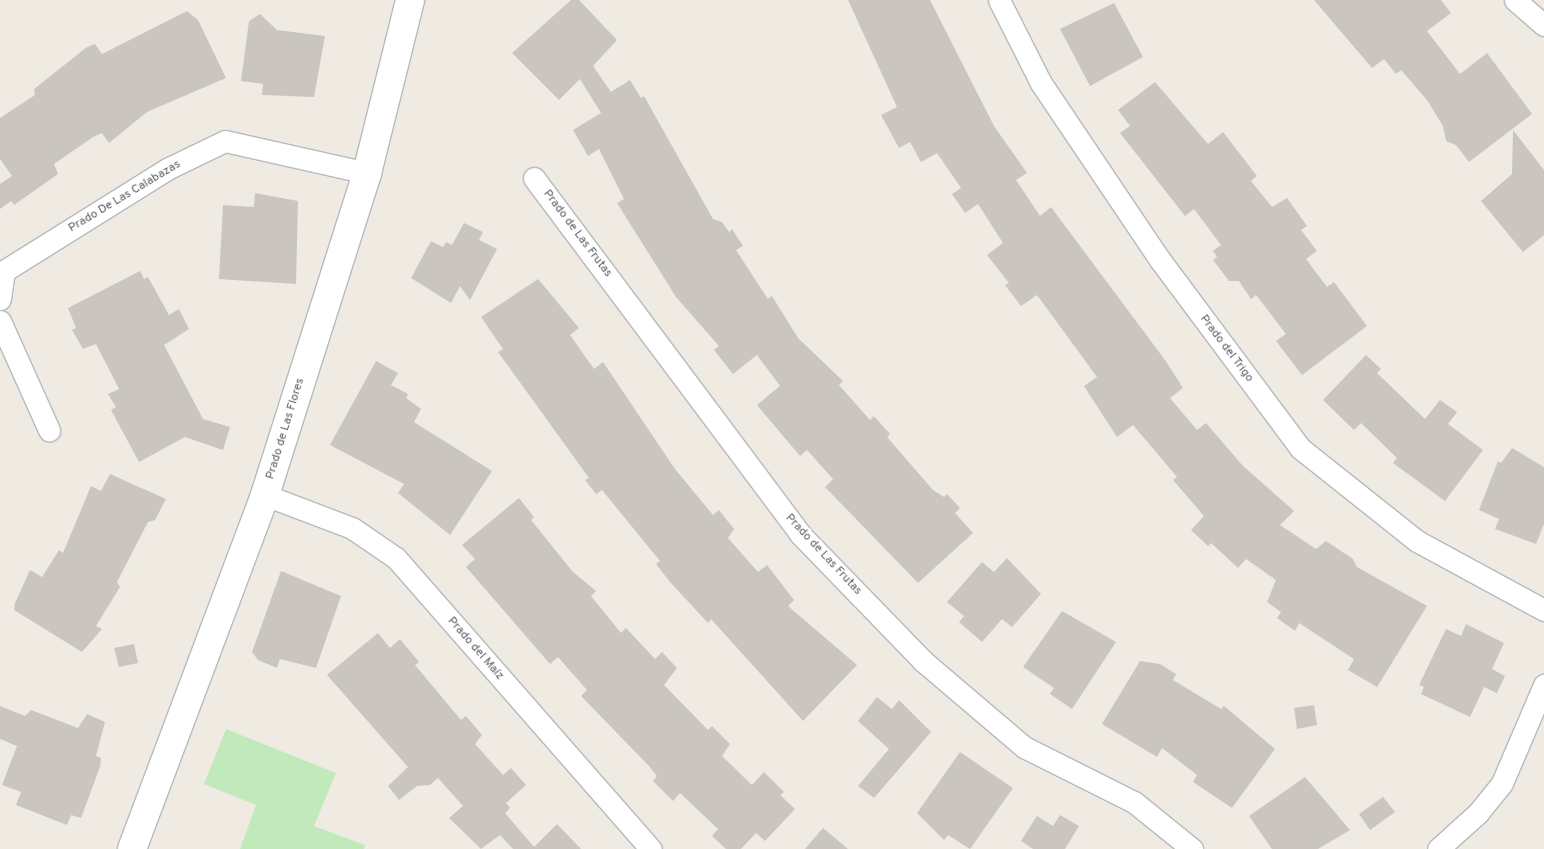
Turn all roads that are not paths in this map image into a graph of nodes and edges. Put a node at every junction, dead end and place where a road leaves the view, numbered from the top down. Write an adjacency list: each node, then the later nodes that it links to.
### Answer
1 (410, 0): 5 (street, Prado de Las Flores)
2 (1000, 0): 11 (street, Prado del Trigo)
3 (1515, 0): 4 (street)
4 (1544, 25)
5 (367, 173): 7 (street, Prado De Las Calabazas); 10 (street, Prado de Las Flores)
6 (534, 178): 15 (street, Prado de Las Frutas)
7 (0, 299)
8 (0, 321): 9 (street)
9 (49, 430)
10 (265, 496): 13 (street, Prado de Las Flores); 14 (street, Prado del Maíz)
11 (1544, 610)
12 (1544, 685): 16 (street)
13 (132, 849)
14 (651, 849)
15 (1192, 849)
16 (1438, 849)

